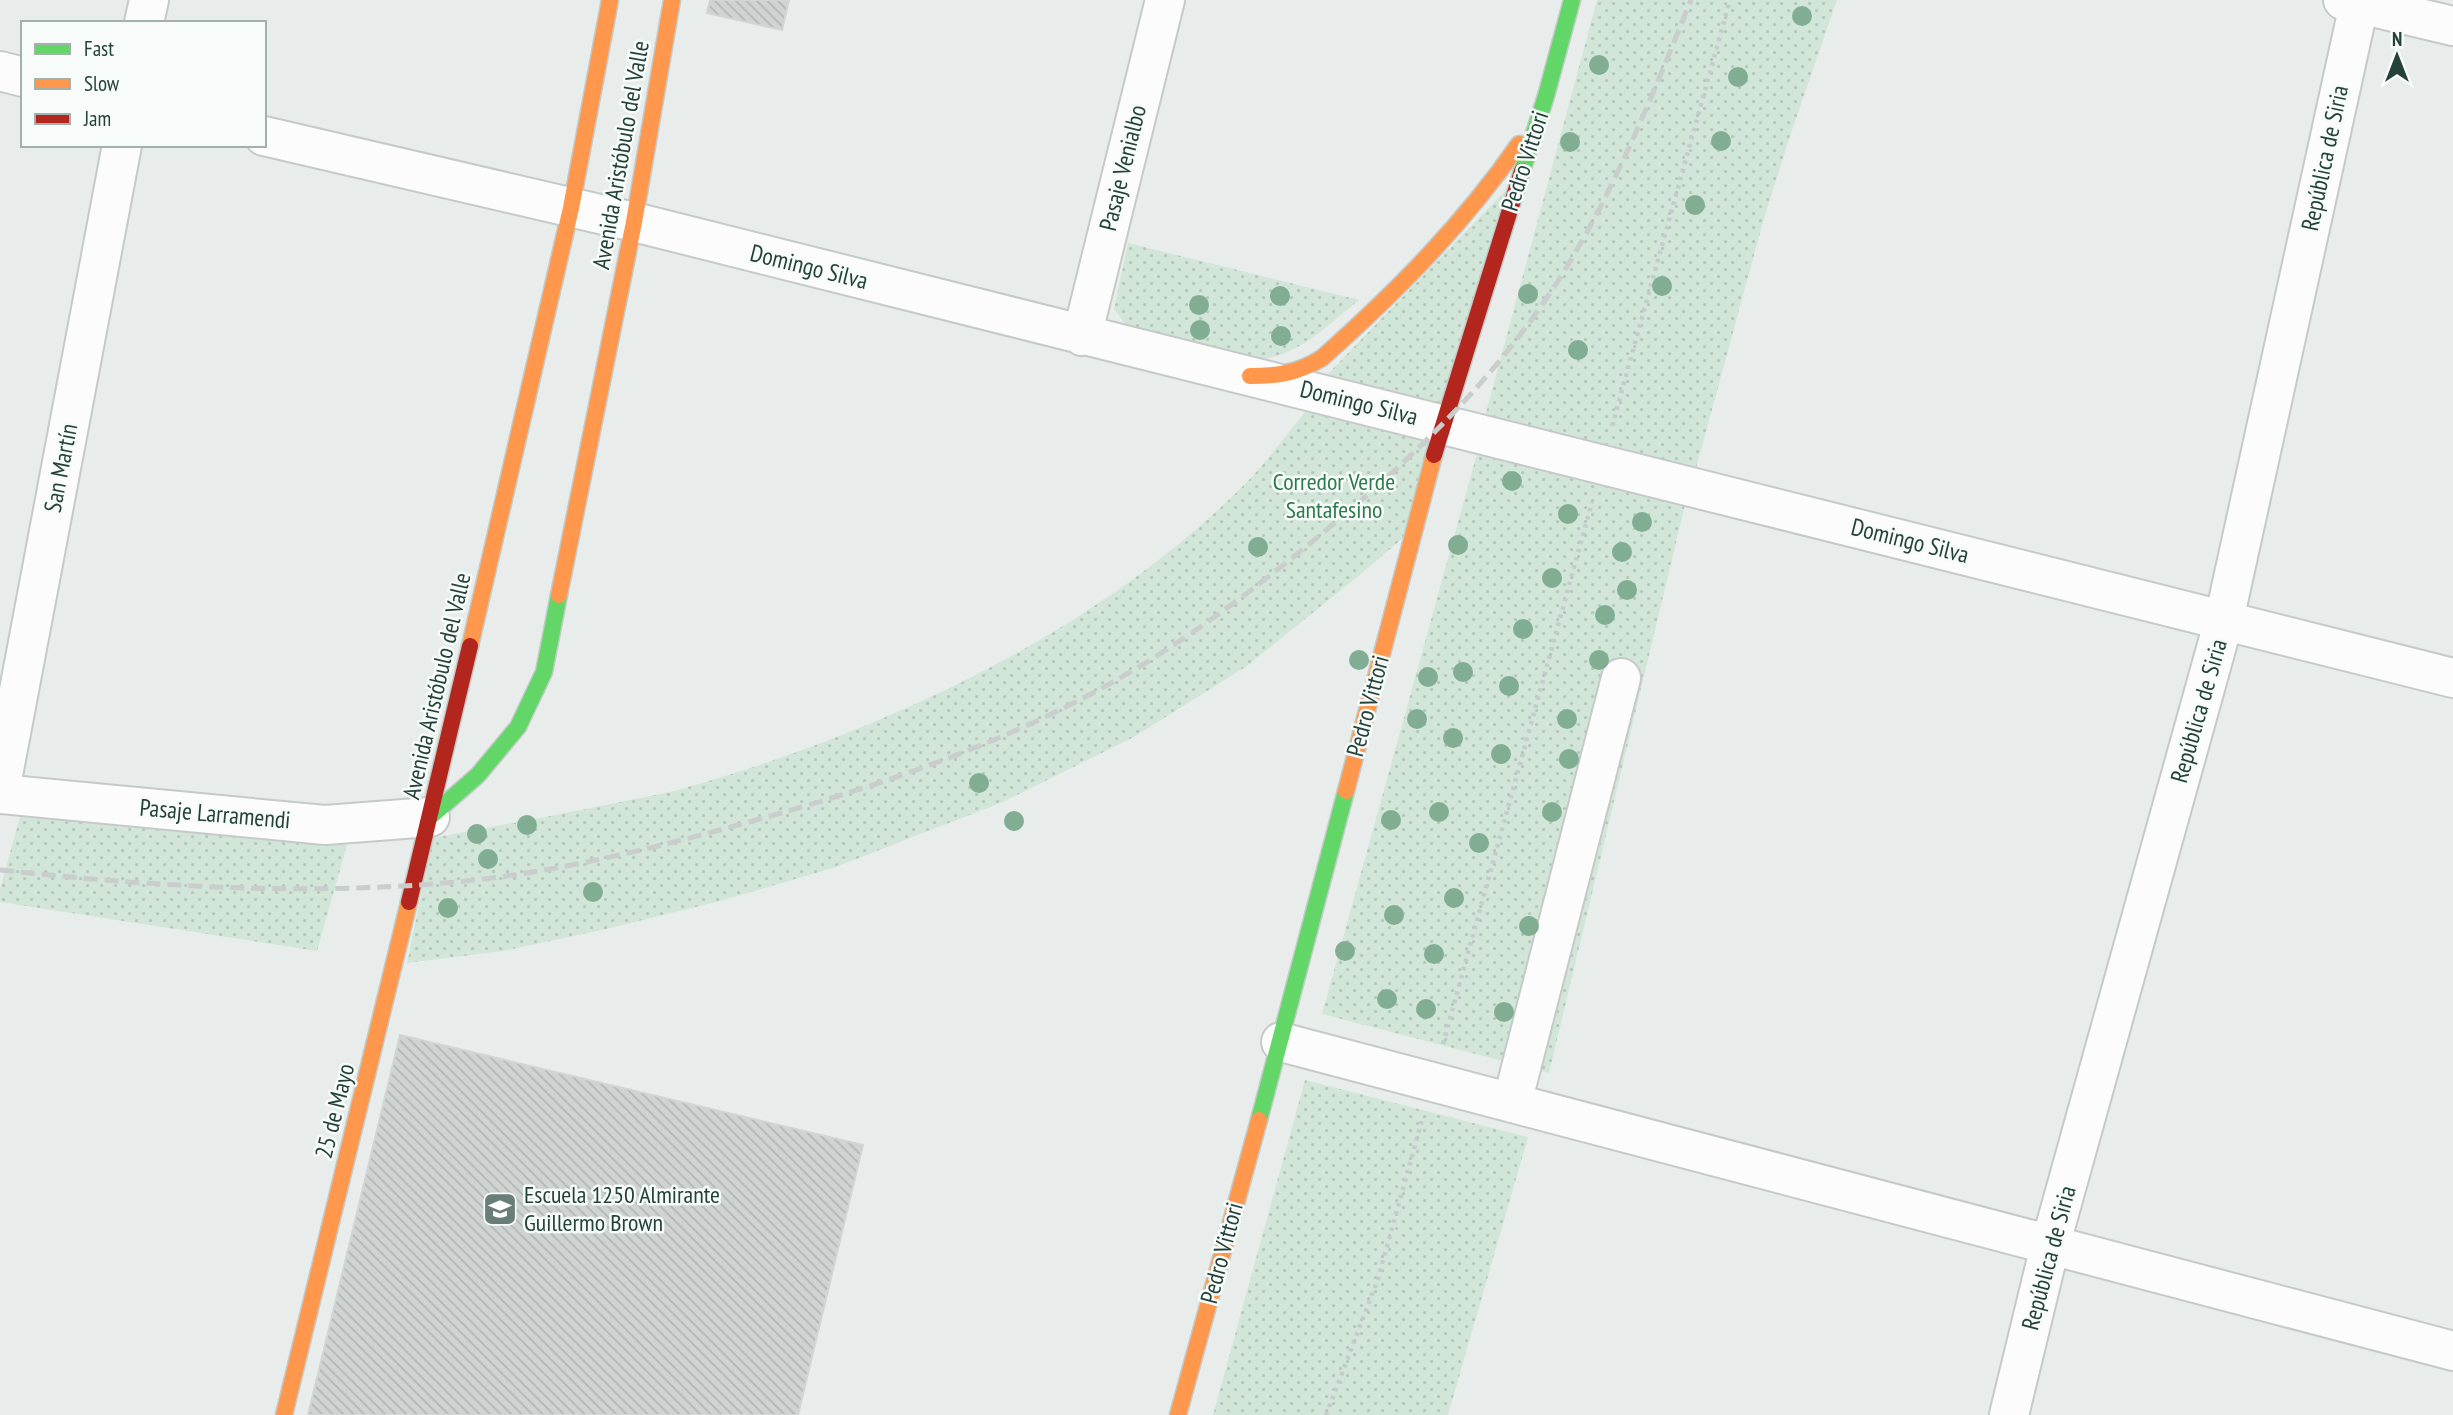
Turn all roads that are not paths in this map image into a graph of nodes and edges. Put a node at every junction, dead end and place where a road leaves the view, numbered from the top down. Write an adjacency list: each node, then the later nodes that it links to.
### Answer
1 (149, 0): 7 (street)
2 (610, 0): 14 (main road, Avenida Aristóbulo del Valle)
3 (672, 0): 15 (main road, Avenida Aristóbulo del Valle)
4 (1165, 0): 16 (street, Pasaje Venialbo)
5 (1572, 0): 11 (main road, Pedro Vittori)
6 (2354, 1): 8 (street); 19 (street, República de Siria)
7 (145, 21)
8 (2453, 26)
9 (0, 72): 10 (street)
10 (21, 77)
11 (1546, 96): 17 (main road); 18 (main road, Pedro Vittori)
12 (266, 135): 14 (street, Domingo Silva)
13 (122, 147): 22 (street, San Martín)
14 (572, 208): 15 (street, Domingo Silva); 23 (main road, Avenida Aristóbulo del Valle)
15 (634, 222): 16 (street, Domingo Silva); 23 (main road, Avenida Aristóbulo del Valle)
16 (1082, 336): 17 (street, Domingo Silva)
17 (1250, 376): 18 (street, Domingo Silva)
18 (1442, 424): 19 (street, Domingo Silva); 24 (main road, Pedro Vittori)
19 (2224, 620): 21 (street, Domingo Silva); 26 (street, República de Siria)
20 (1621, 678): 25 (street)
21 (2453, 678)
22 (0, 792): 23 (street, Pasaje Larramendi)
23 (430, 817): 28 (main road, 25 de Mayo)
24 (1280, 1042): 25 (street); 29 (main road, Pedro Vittori)
25 (1512, 1102): 26 (street)
26 (2050, 1246): 27 (street); 30 (street, República de Siria)
27 (2453, 1351)
28 (284, 1415)
29 (1178, 1415)
30 (2009, 1415)

